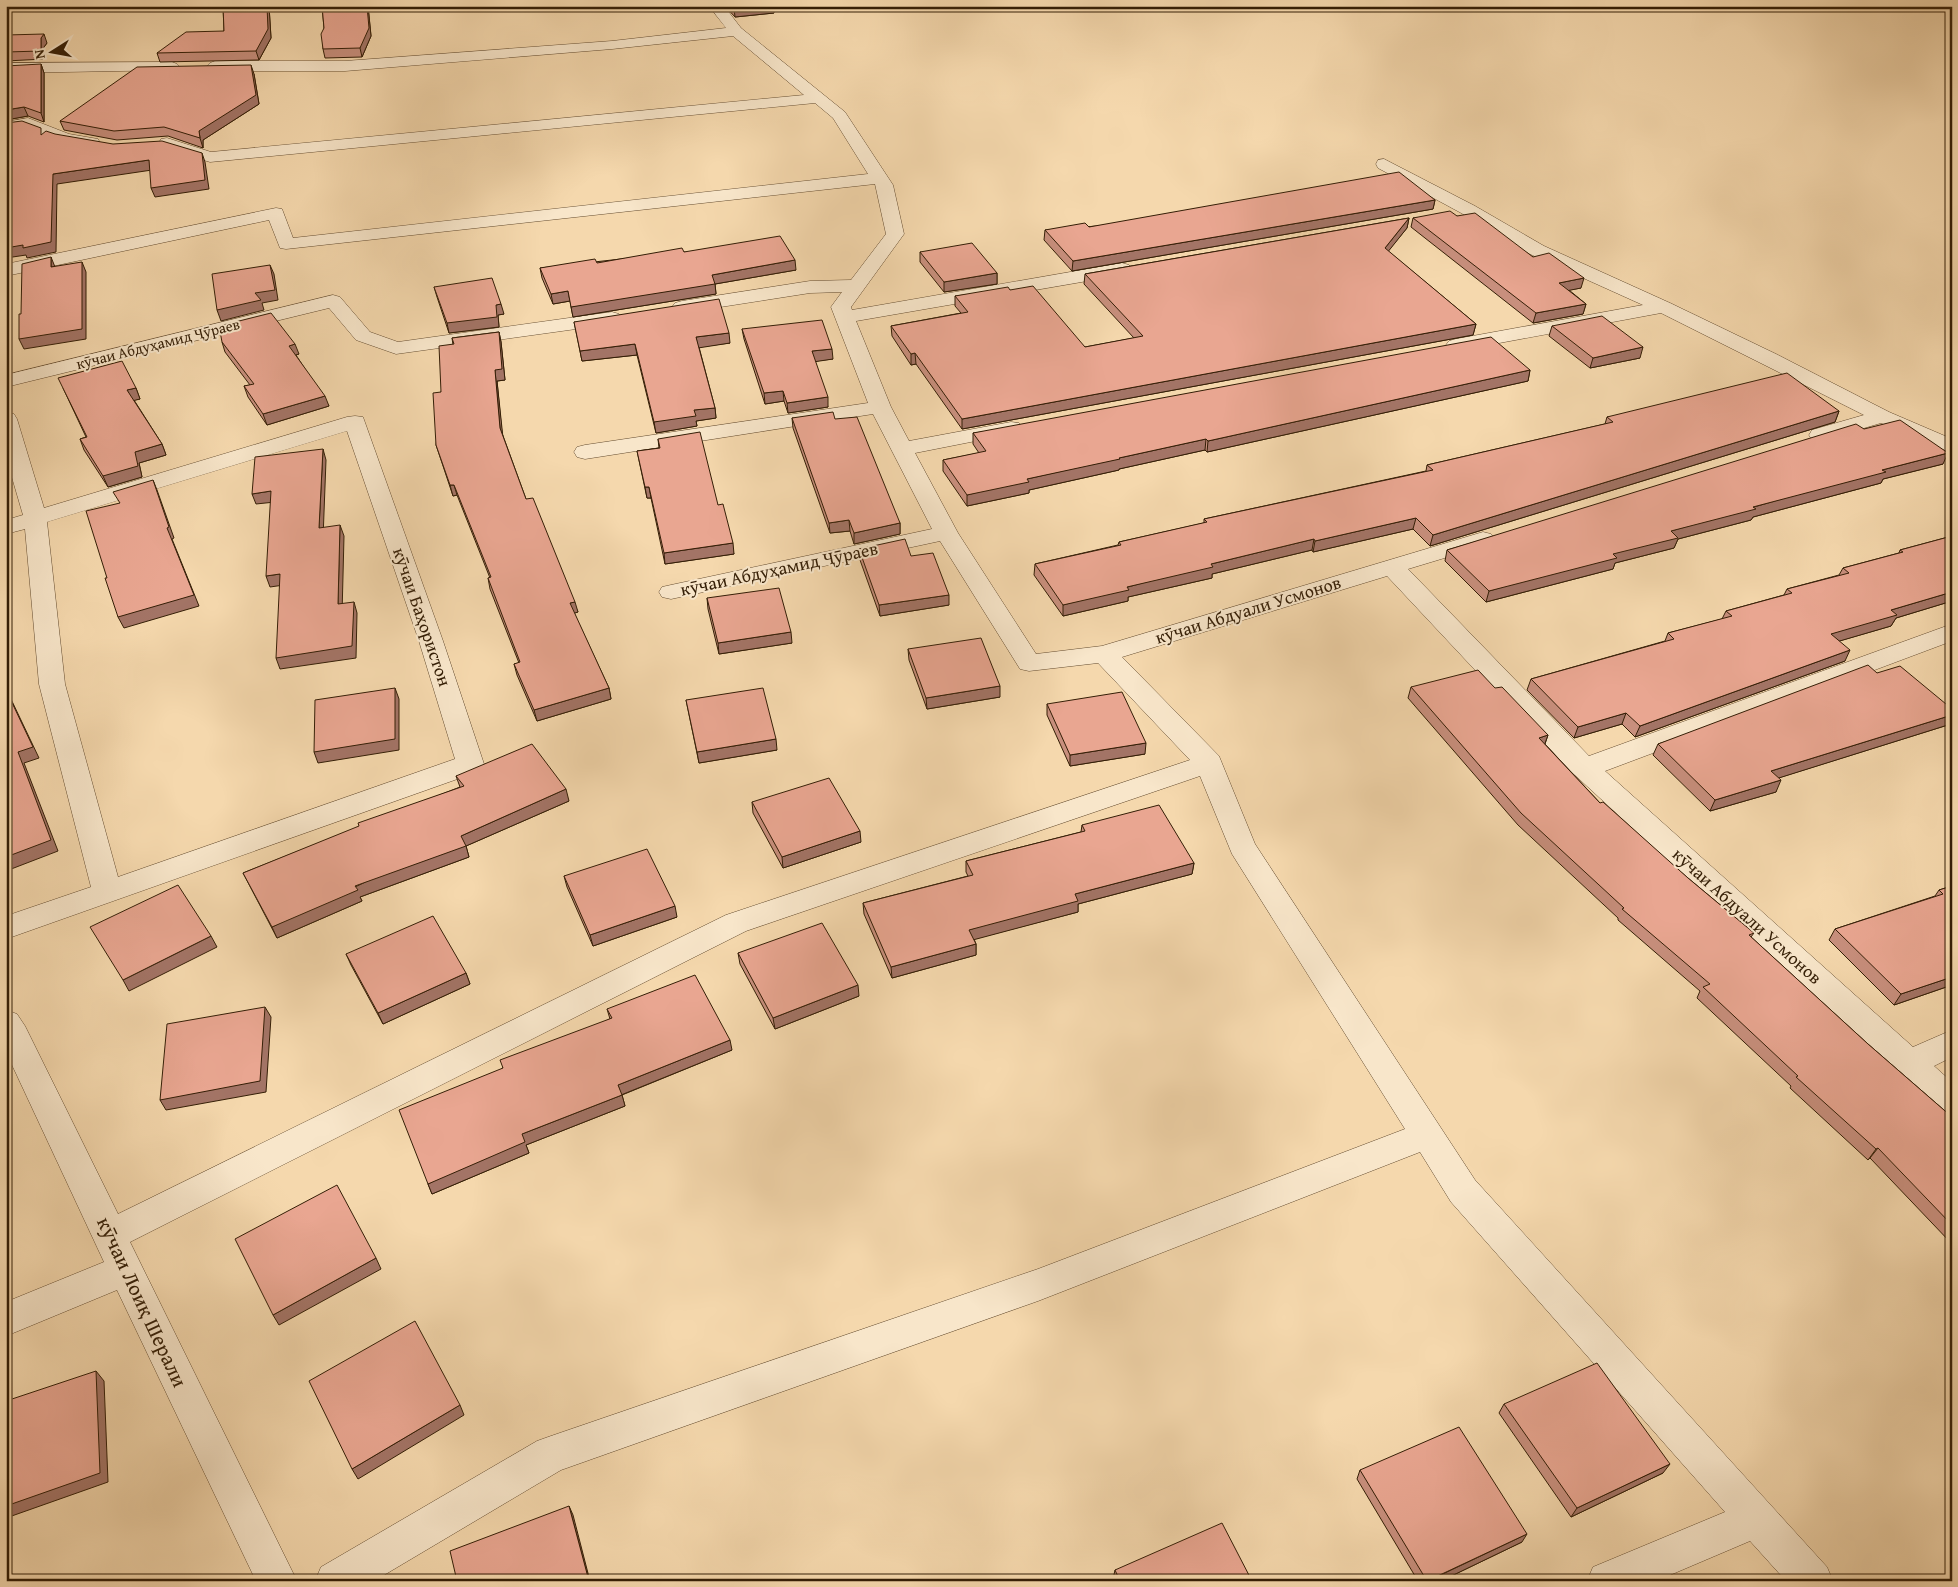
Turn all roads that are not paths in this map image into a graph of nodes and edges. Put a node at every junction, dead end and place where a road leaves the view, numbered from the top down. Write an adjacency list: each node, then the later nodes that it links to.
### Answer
1 (716, 6): 2 (street)
2 (736, 31): 3 (street); 4 (street)
3 (6, 68)
4 (818, 98): 6 (street); 9 (street)
5 (6, 126): 7 (street)
6 (151, 144)
7 (109, 146)
8 (1384, 164): 10 (street)
9 (880, 178): 13 (street); 14 (street)
10 (1469, 210): 11 (street); 15 (street)
11 (1440, 215)
12 (1137, 267): 18 (street)
13 (6, 270)
14 (857, 286): 16 (street); 18 (street)
15 (1663, 307): 19 (street); 22 (street)
16 (662, 310)
17 (632, 315): 20 (street, кӯчаи Абдуҳамид Ҷӯраев)
18 (845, 317): 21 (street)
19 (1439, 349)
20 (6, 382)
21 (880, 407): 27 (street); 28 (street)
22 (1882, 416): 25 (street); 26 (street)
23 (6, 419): 29 (street)
24 (1028, 425): 27 (street)
25 (1796, 442)
26 (1952, 446)
27 (902, 449): 31 (street)
28 (585, 452)
29 (35, 518): 30 (street, кӯчаи Баҳористон); 39 (street); 39 (street, кӯчаи Баҳористон)
30 (6, 527)
31 (946, 533): 34 (street, кӯчаи Абдуҳамид Ҷӯраев); 36 (street, кӯчаи Абдуали Усмонов)
32 (1502, 533): 33 (street, кӯчаи Абдуали Усмонов)
33 (1392, 567): 36 (street, кӯчаи Абдуали Усмонов); 38 (street, кӯчаи Абдуали Усмонов)
34 (671, 592)
35 (1952, 632): 38 (street)
36 (1104, 654): 37 (street)
37 (1209, 763): 45 (street); 46 (street)
38 (1585, 768): 43 (street, кӯчаи Абдуали Усмонов)
39 (107, 892): 40 (street, кӯчаи Баҳористон)
40 (6, 928)
41 (6, 1022): 46 (street, кӯчаи Лоиқ Шерали)
42 (1952, 1043): 43 (street)
43 (1908, 1063): 44 (street, кӯчаи Абдуали Усмонов)
44 (1952, 1102)
45 (1426, 1135): 49 (street); 51 (street)
46 (110, 1235): 47 (street, кӯчаи Лоиқ Шерали)
47 (125, 1270): 48 (street); 50 (street, кӯчаи Лоиқ Шерали)
48 (6, 1320)
49 (1757, 1518): 52 (street); 53 (street)
50 (277, 1581)
51 (335, 1581)
52 (1607, 1581)
53 (1813, 1581)

